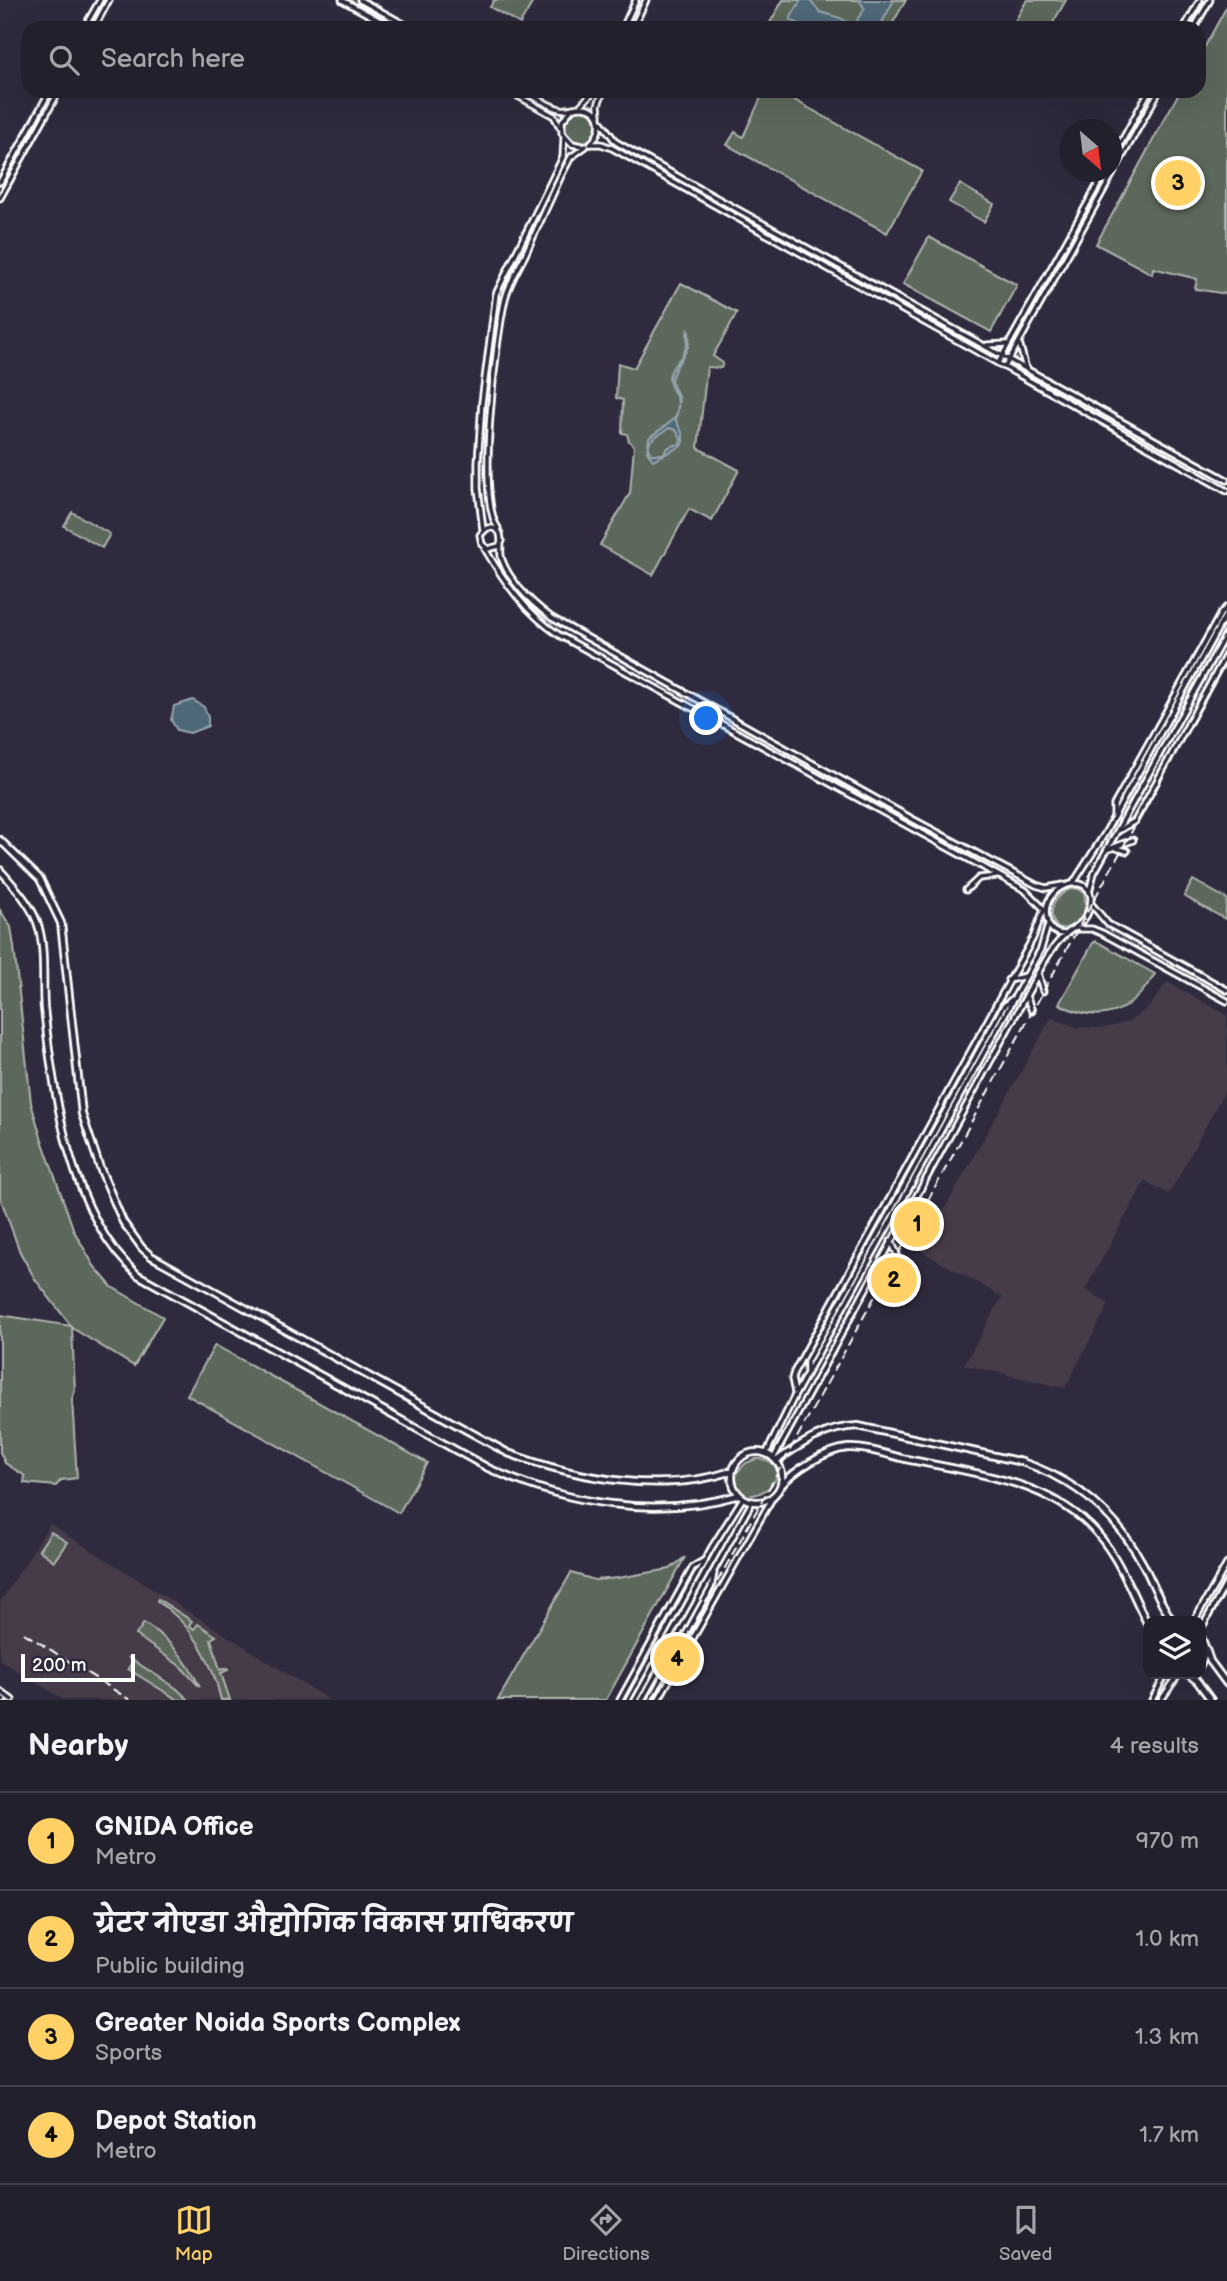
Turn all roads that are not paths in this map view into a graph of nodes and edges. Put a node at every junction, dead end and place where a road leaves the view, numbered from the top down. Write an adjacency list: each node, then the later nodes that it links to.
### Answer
1 (100, 0): 9 (street)
2 (109, 0): 10 (street)
3 (342, 0): 11 (street)
4 (360, 0): 12 (street)
5 (636, 0): 13 (street)
6 (646, 0): 14 (street)
7 (1200, 0): 15 (street)
8 (1210, 0): 16 (street)
9 (88, 21)
10 (98, 21)
11 (380, 21)
12 (398, 21)
13 (626, 21)
14 (636, 21)
15 (1188, 21)
16 (1198, 21)
17 (46, 98): 31 (street)
18 (55, 98): 33 (street)
19 (522, 98): 28 (street)
20 (537, 98): 26 (street)
21 (588, 98): 25 (street)
22 (601, 98): 27 (street)
23 (1145, 98): 29 (street)
24 (1155, 98): 36 (street)
25 (580, 107): 26 (street); 27 (street)
26 (572, 109): 28 (street)
27 (600, 121): 30 (street); 34 (street)
28 (563, 135): 30 (street); 44 (street)
29 (1122, 139)
30 (588, 145): 39 (street); 45 (street)
31 (0, 182)
32 (1099, 182): 35 (street)
33 (0, 198)
34 (982, 344): 35 (street); 37 (street)
35 (1009, 344): 37 (street)
36 (1020, 344): 38 (street); 41 (street)
37 (1002, 355): 38 (street); 39 (street)
38 (1010, 359): 40 (street); 41 (street)
39 (998, 363): 40 (street)
40 (1005, 368): 43 (street)
41 (1026, 369): 42 (street)
42 (1227, 480)
43 (1227, 491)
44 (483, 530): 45 (street); 47 (street)
45 (500, 531): 46 (street)
46 (502, 541): 47 (street); 60 (street)
47 (484, 546): 58 (street)
48 (1227, 610): 59 (street)
49 (1227, 632): 51 (street)
50 (1227, 653): 51 (street)
51 (1117, 831): 55 (street)
52 (0, 840): 83 (main road)
53 (1133, 840): 54 (street)
54 (1115, 848): 55 (street); 56 (street)
55 (1107, 849): 62 (street)
56 (1127, 851)
57 (0, 870): 86 (main road)
58 (999, 876): 61 (street); 64 (street)
59 (1074, 882): 60 (street); 62 (street)
60 (1066, 885): 64 (street)
61 (966, 890)
62 (1089, 892): 63 (street)
63 (1090, 900): 66 (street); 73 (street)
64 (1045, 910): 65 (street); 70 (street)
65 (1048, 925): 67 (street); 69 (street)
66 (1076, 929): 67 (street); 71 (street)
67 (1065, 934): 68 (street)
68 (1039, 974): 74 (street); 75 (street)
69 (1026, 976): 70 (street); 80 (street)
70 (1008, 980): 80 (street)
71 (1193, 982): 72 (street); 76 (street)
72 (1189, 989)
73 (1227, 990)
74 (1043, 991)
75 (1026, 996): 77 (street); 78 (street)
76 (1227, 1001)
77 (1031, 1011)
78 (891, 1241): 79 (street); 82 (street)
79 (897, 1255)
80 (795, 1395): 81 (street)
81 (766, 1454): 82 (main road); 83 (main road)
82 (775, 1460): 84 (main road); 93 (main road)
83 (732, 1471): 86 (main road)
84 (780, 1487): 85 (main road); 92 (main road)
85 (774, 1495): 87 (main road); 107 (street)
86 (741, 1497): 87 (main road); 88 (street)
87 (752, 1502): 90 (street)
88 (705, 1559): 103 (street); 104 (street)
89 (1227, 1564): 94 (street)
90 (714, 1571): 105 (street); 106 (street)
91 (1227, 1582): 95 (street)
92 (1144, 1616)
93 (1170, 1616)
94 (1197, 1616)
95 (1206, 1620)
96 (1206, 1649): 100 (main road)
97 (1163, 1679): 108 (street)
98 (1176, 1679): 109 (street)
99 (1194, 1679): 110 (main road)
100 (1227, 1684)
101 (0, 1691): 102 (street)
102 (12, 1700)
103 (620, 1700)
104 (628, 1700)
105 (642, 1700)
106 (650, 1700)
107 (658, 1700)
108 (1152, 1700)
109 (1161, 1700)
110 (1211, 1700)

